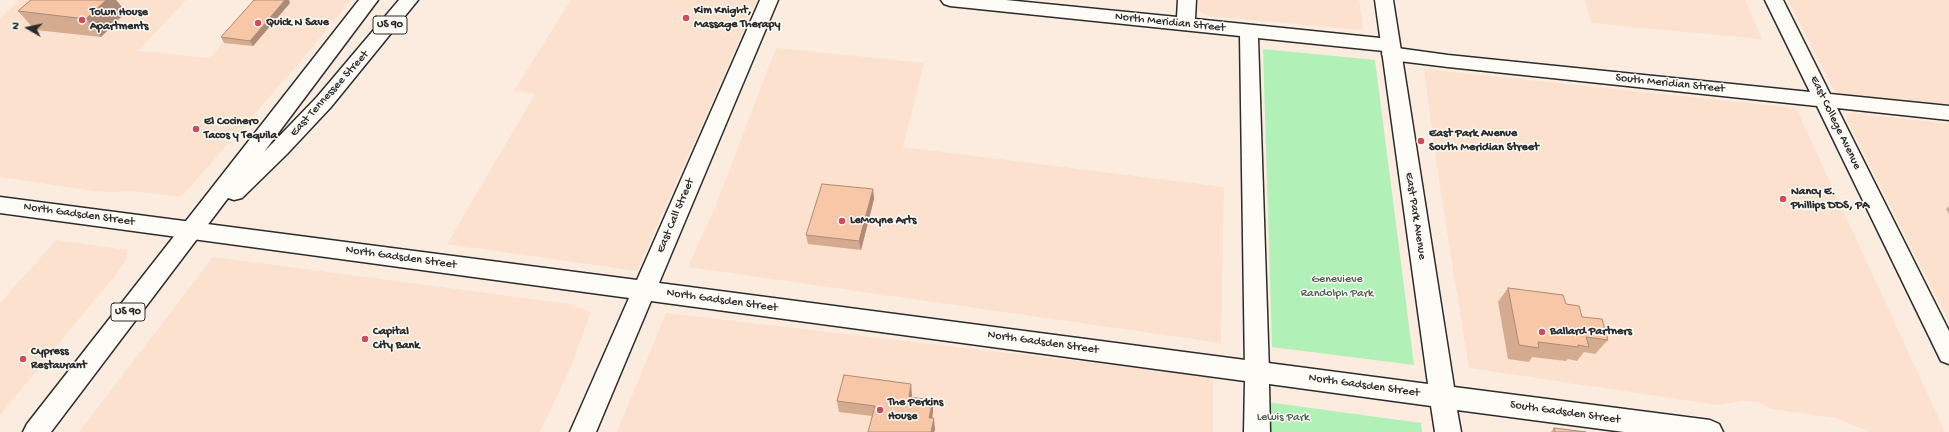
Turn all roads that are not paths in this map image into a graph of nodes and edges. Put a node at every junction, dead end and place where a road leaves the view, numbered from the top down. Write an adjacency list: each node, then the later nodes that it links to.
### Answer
1 (370, 0): 14 (street, East Tennessee Street / US 90)
2 (409, 0): 14 (street, East Tennessee Street / US 90)
3 (768, 0): 15 (street, East Call Street)
4 (950, 0): 8 (street, North Meridian Street)
5 (1187, 0): 8 (street)
6 (1384, 0): 10 (street, East Park Avenue)
7 (1774, 0): 11 (street, East College Avenue)
8 (1186, 24): 9 (street, North Meridian Street)
9 (1249, 31): 10 (street, North Meridian Street); 17 (street)
10 (1390, 50): 11 (street, South Meridian Street); 18 (street, East Park Avenue)
11 (1824, 100): 12 (street, South Meridian Street); 16 (street, East College Avenue)
12 (1949, 113)
13 (0, 205): 14 (street, North Gadsden Street)
14 (191, 230): 15 (street, North Gadsden Street); 19 (street, East Tennessee Street / US 90)
15 (644, 290): 17 (street, North Gadsden Street); 20 (street, East Call Street)
16 (1949, 354)
17 (1256, 372): 18 (street, North Gadsden Street); 21 (street)
18 (1444, 397): 22 (street, East Park Avenue); 23 (street, South Gadsden Street)
19 (36, 432)
20 (583, 432)
21 (1257, 432)
22 (1448, 432)
23 (1710, 432)

